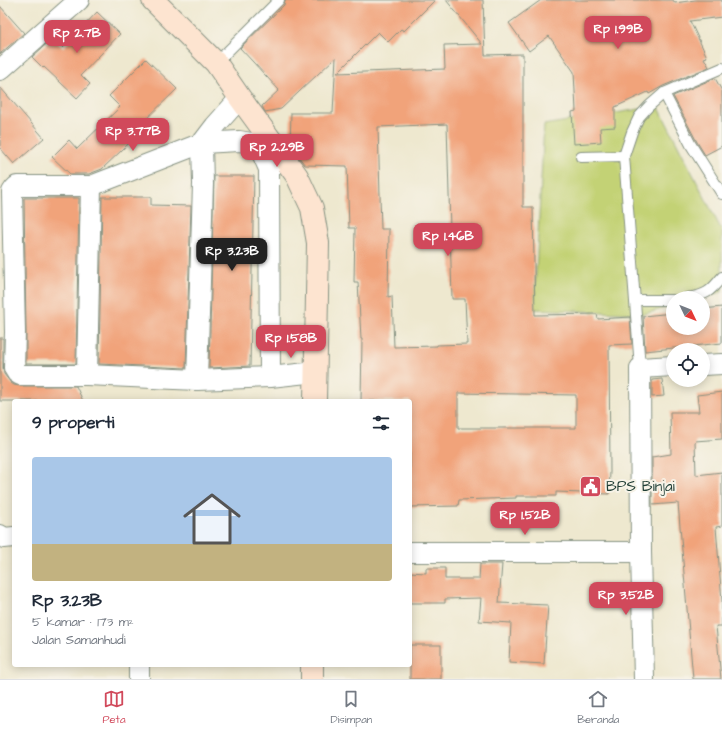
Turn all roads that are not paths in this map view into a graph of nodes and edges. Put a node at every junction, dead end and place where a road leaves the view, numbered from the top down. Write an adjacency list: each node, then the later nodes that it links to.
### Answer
1 (78, 0): 6 (street)
2 (153, 0): 4 (street)
3 (279, 0): 4 (lane)
4 (216, 63): 8 (street)
5 (722, 68): 7 (lane)
6 (0, 70)
7 (664, 93): 10 (lane); 15 (lane)
8 (240, 98): 9 (street); 12 (street)
9 (202, 143): 13 (street); 14 (street); 27 (street)
10 (624, 156): 11 (lane); 18 (lane)
11 (581, 157)
12 (297, 176): 14 (street); 24 (street)
13 (91, 186): 25 (street); 25 (street)
14 (269, 189): 26 (street)
15 (722, 194)
16 (722, 277): 17 (lane)
17 (710, 291)
18 (635, 300): 19 (lane); 23 (lane)
19 (666, 300)
20 (722, 364): 21 (street)
21 (710, 365)
22 (666, 366): 23 (street)
23 (640, 368): 32 (street)
24 (316, 372): 26 (street); 28 (street)
25 (87, 375): 27 (street)
26 (270, 377): 27 (street)
27 (197, 380)
28 (316, 399)
29 (0, 535): 30 (street)
30 (12, 537)
31 (412, 552): 32 (street)
32 (640, 552): 37 (street)
33 (138, 667): 35 (street)
34 (312, 667): 36 (street)
35 (138, 679)
36 (312, 679)
37 (644, 679)

